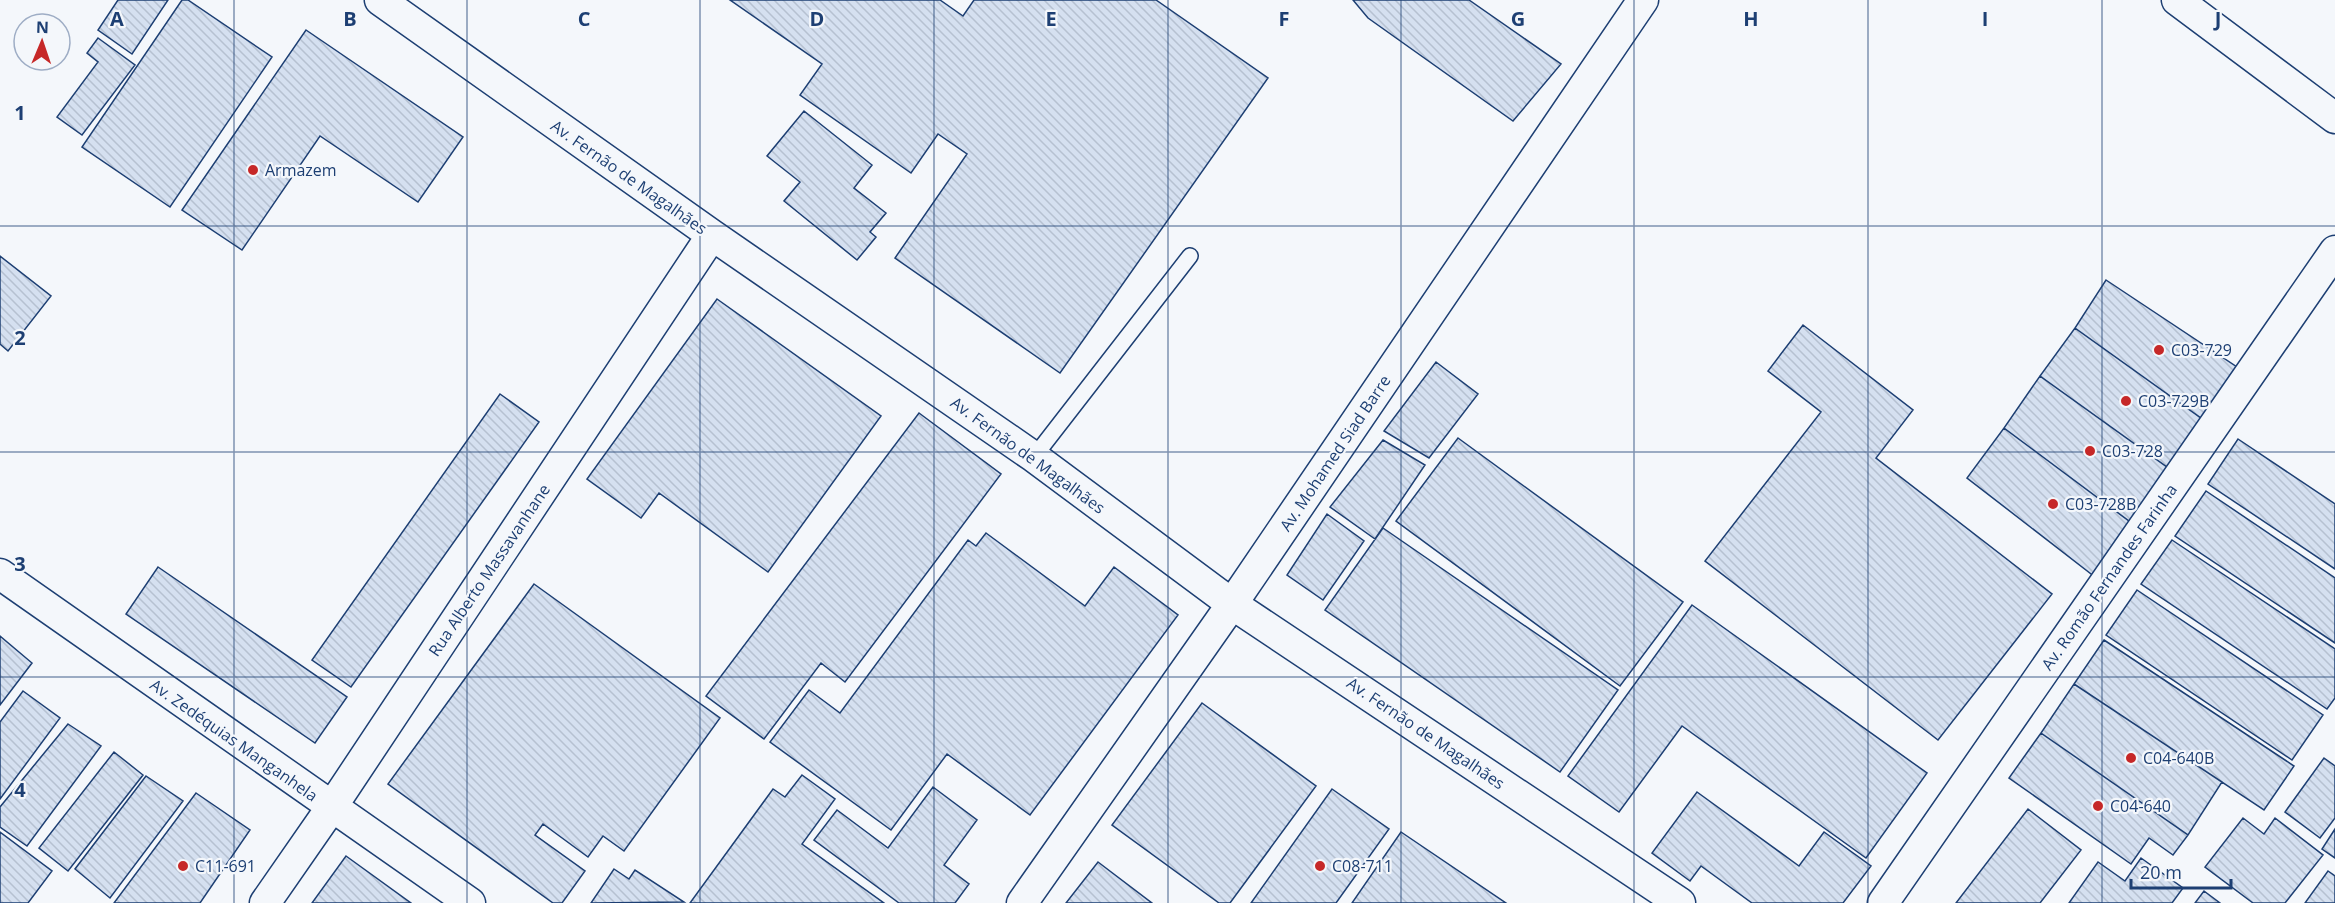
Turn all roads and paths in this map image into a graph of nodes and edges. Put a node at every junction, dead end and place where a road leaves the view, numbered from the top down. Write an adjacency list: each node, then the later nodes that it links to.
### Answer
1 (380, 0): 5 (street, Av. Fernão de Magalhães)
2 (1643, 0): 10 (street, Av. Mohamed Siad Barre)
3 (2176, 0): 4 (street)
4 (2335, 118)
5 (712, 235): 8 (street, Av. Fernão de Magalhães); 11 (street, Rua Alberto Massavanhane)
6 (2335, 251): 16 (street, Av. Romão Fernandes Farinha)
7 (1191, 256): 8 (lane)
8 (1034, 458): 10 (street, Av. Fernão de Magalhães)
9 (0, 574): 11 (street, Av. Zedéquias Manganhela)
10 (1232, 604): 14 (street, Av. Mohamed Siad Barre); 15 (street, Av. Fernão de Magalhães)
11 (331, 808): 12 (street, Rua Alberto Massavanhane); 13 (street, Av. Zedéquias Manganhela)
12 (265, 903)
13 (470, 903)
14 (1022, 903)
15 (1680, 903)
16 (1884, 903)

